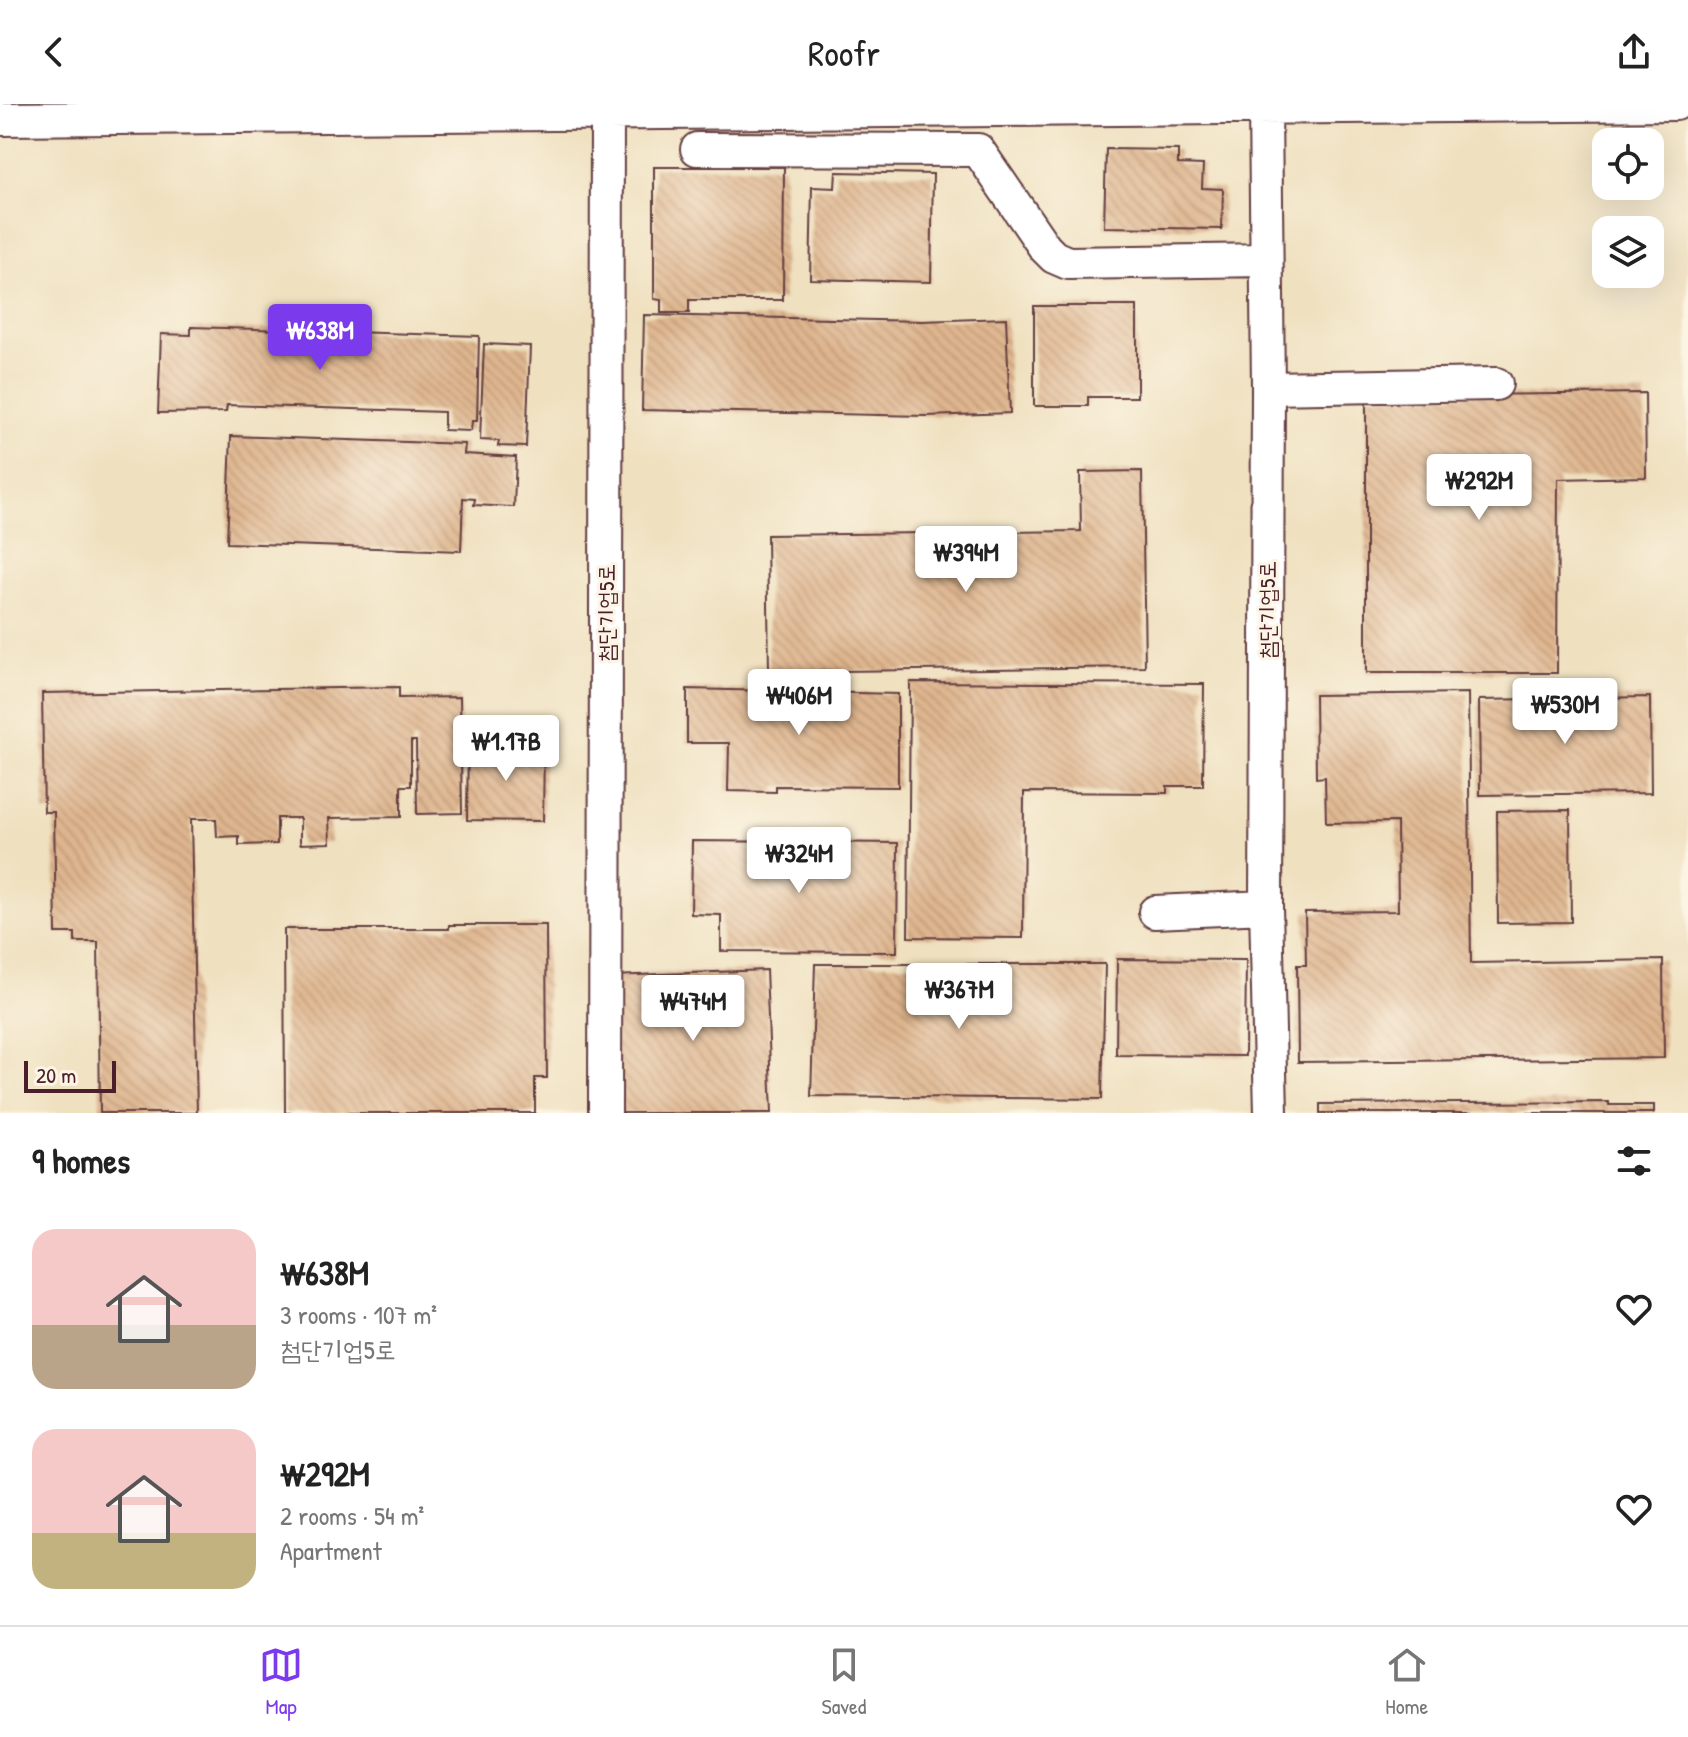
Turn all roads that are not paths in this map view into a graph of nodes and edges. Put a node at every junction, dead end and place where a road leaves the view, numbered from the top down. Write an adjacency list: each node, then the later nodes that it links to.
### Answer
1 (1676, 104): 2 (street)
2 (1265, 107): 3 (street); 7 (street, 첨단기업5로)
3 (877, 108): 4 (street)
4 (607, 114): 5 (street); 12 (street, 첨단기업5로)
5 (0, 119)
6 (697, 149): 7 (street)
7 (1266, 260): 9 (street, 첨단기업5로)
8 (1496, 384): 9 (street)
9 (1268, 388): 10 (street, 첨단기업5로)
10 (1266, 907): 11 (street); 13 (street, 첨단기업5로)
11 (1155, 912)
12 (605, 1113)
13 (1271, 1113)

